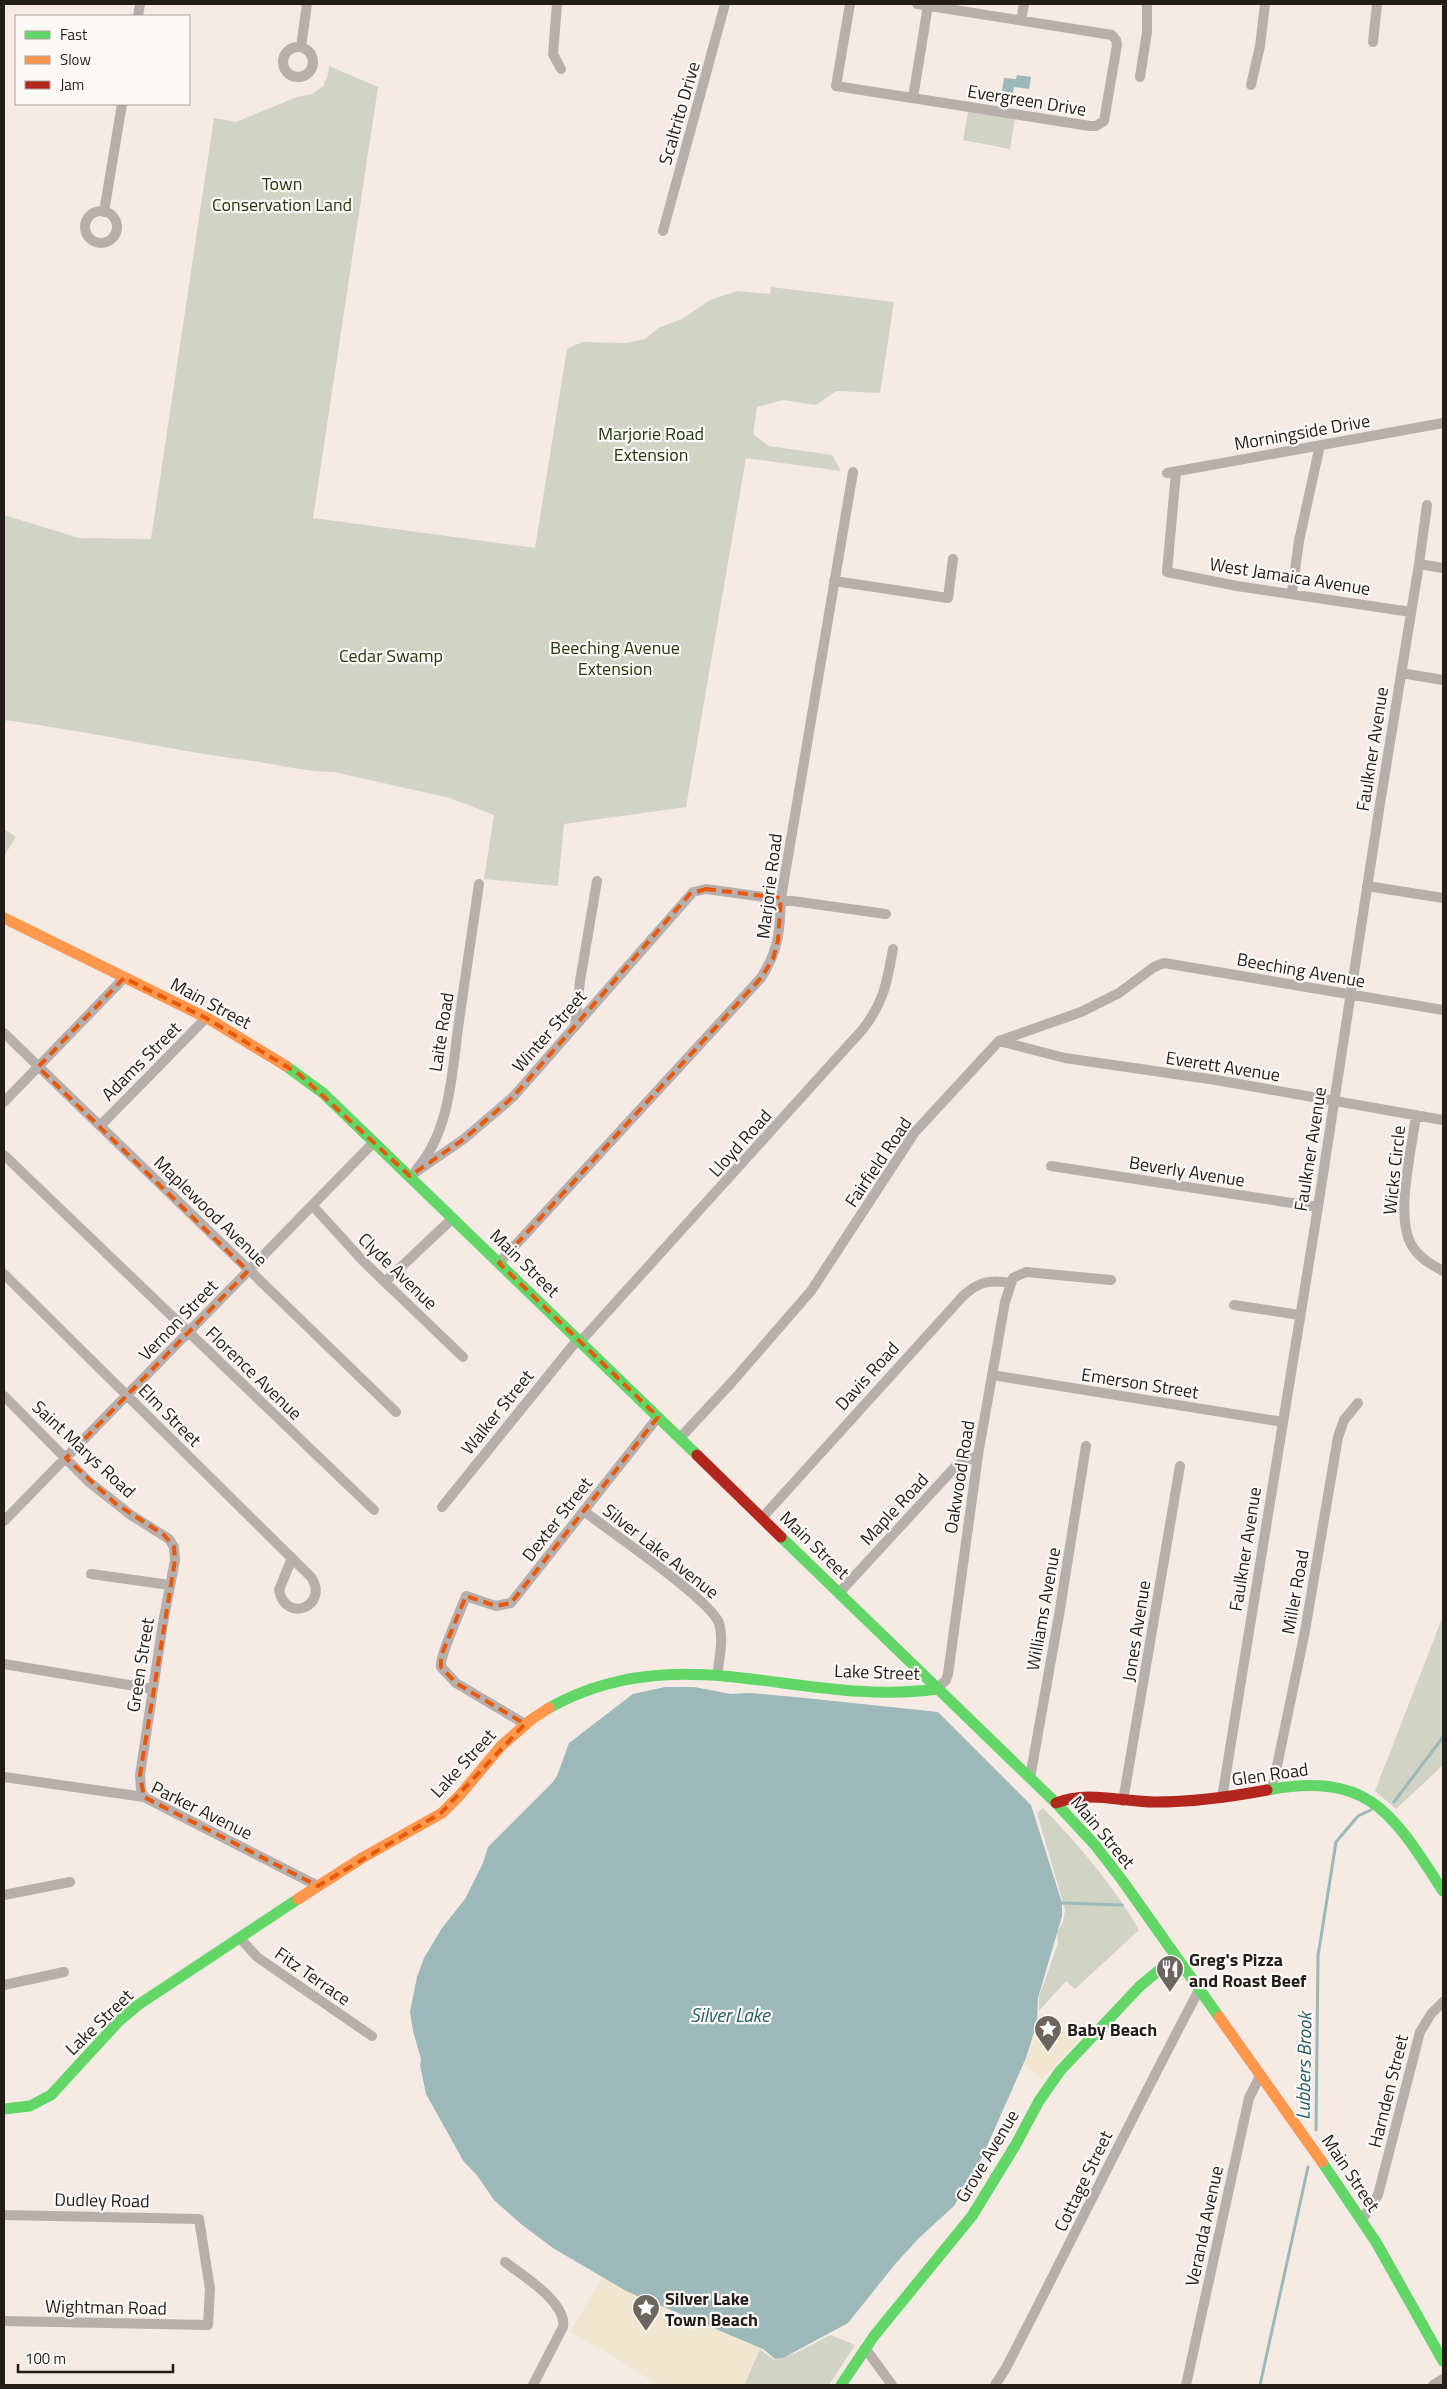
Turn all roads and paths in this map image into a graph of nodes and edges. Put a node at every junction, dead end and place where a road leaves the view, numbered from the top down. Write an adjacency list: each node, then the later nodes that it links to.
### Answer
1 (308, 4): 13 (street)
2 (557, 4): 14 (street)
3 (725, 4): 20 (street, Scaltrito Drive)
4 (850, 4): 17 (street, Evergreen Drive)
5 (917, 4): 10 (street, Evergreen Drive)
6 (1024, 4): 11 (street)
7 (1147, 4): 15 (street)
8 (1265, 4): 16 (street)
9 (1377, 4): 12 (street)
10 (928, 6): 11 (street, Evergreen Drive); 17 (street)
11 (1021, 20): 17 (street, Evergreen Drive)
12 (1373, 42)
13 (301, 46)
14 (561, 69)
15 (1140, 77)
16 (1251, 85)
17 (913, 98)
18 (122, 105): 19 (street)
19 (104, 212)
20 (663, 231)
21 (1443, 423): 22 (street, Morningside Drive)
22 (1320, 445): 28 (street, Morningside Drive); 30 (street)
23 (853, 472): 29 (street, Marjorie Road)
24 (1426, 505): 26 (street, Faulkner Avenue)
25 (954, 560): 29 (street)
26 (1419, 564): 27 (street); 31 (street, Faulkner Avenue)
27 (1443, 568)
28 (1166, 570): 30 (street, West Jamaica Avenue)
29 (834, 581): 37 (street, Marjorie Road)
30 (1292, 592): 31 (street, West Jamaica Avenue)
31 (1411, 612): 32 (street, Faulkner Avenue)
32 (1401, 673): 33 (street); 36 (street, Faulkner Avenue)
33 (1443, 680)
34 (597, 881): 47 (street)
35 (479, 884): 59 (street, Laite Road)
36 (1367, 886): 38 (street); 44 (street, Faulkner Avenue)
37 (781, 898): 39 (street); 47 (street, Winter Street); 63 (street, Marjorie Road)
38 (1443, 898)
39 (886, 914)
40 (4, 918): 43 (main road, Main Street)
41 (893, 949): 73 (street, Lloyd Road)
42 (1154, 967): 44 (street, Beeching Avenue); 49 (street, Fairfield Road)
43 (124, 978): 46 (main road, Main Street); 50 (street)
44 (1351, 994): 45 (street, Beeching Avenue); 52 (street, Faulkner Avenue)
45 (1443, 1010)
46 (206, 1018): 55 (street, Adams Street); 56 (main road, Main Street)
47 (575, 1025): 59 (street, Winter Street)
48 (4, 1033): 50 (street, Maplewood Avenue)
49 (999, 1041): 52 (street, Everett Avenue); 82 (street, Fairfield Road)
50 (38, 1067): 51 (street); 55 (street, Maplewood Avenue)
51 (4, 1102)
52 (1334, 1102): 53 (street, Everett Avenue); 61 (street, Faulkner Avenue)
53 (1416, 1115): 54 (street, Everett Avenue); 64 (street, Wicks Circle)
54 (1443, 1120)
55 (100, 1126): 65 (street, Maplewood Avenue)
56 (374, 1142): 59 (main road, Main Street); 60 (street, Vernon Street)
57 (4, 1155): 72 (street, Florence Avenue)
58 (1051, 1166): 61 (street, Beverly Avenue)
59 (410, 1176): 62 (main road, Main Street)
60 (313, 1206): 65 (street, Vernon Street); 68 (street, Clyde Avenue)
61 (1318, 1207): 71 (street, Faulkner Avenue)
62 (453, 1218): 63 (main road, Main Street); 68 (street)
63 (499, 1263): 73 (main road, Main Street)
64 (1443, 1270)
65 (248, 1271): 72 (street, Vernon Street); 79 (street, Maplewood Avenue)
66 (4, 1274): 76 (street, Elm Street)
67 (1111, 1280): 69 (street)
68 (385, 1282): 74 (street, Clyde Avenue)
69 (1010, 1283): 75 (street, Oakwood Road); 90 (street, Davis Road)
70 (1234, 1305): 71 (street)
71 (1300, 1315): 81 (street, Faulkner Avenue)
72 (188, 1333): 76 (street, Vernon Street); 88 (street, Florence Avenue)
73 (579, 1340): 80 (main road, Main Street); 87 (street, Walker Street)
74 (463, 1357)
75 (992, 1376): 81 (street, Emerson Street); 84 (street, Oakwood Road)
76 (127, 1395): 85 (street, Vernon Street); 93 (street, Elm Street)
77 (4, 1396): 85 (street, Saint Marys Road)
78 (1358, 1403): 104 (street, Miller Road)
79 (396, 1412)
80 (658, 1417): 82 (main road, Main Street); 89 (street, Dexter Street)
81 (1283, 1422): 106 (street, Faulkner Avenue)
82 (680, 1438): 90 (main road, Main Street)
83 (1086, 1446): 103 (street, Williams Avenue)
84 (978, 1455): 96 (street, Maple Road); 100 (street, Oakwood Road)
85 (66, 1458): 91 (street, Vernon Street); 92 (street, Saint Marys Road)
86 (1180, 1466): 107 (street, Jones Avenue)
87 (442, 1507)
88 (374, 1510)
89 (584, 1511): 98 (street, Silver Lake Avenue); 101 (street, Dexter Street)
90 (762, 1518): 96 (main road, Main Street)
91 (4, 1521)
92 (169, 1539): 95 (street, Green Street)
93 (292, 1558): 93 (street, Elm Street)
94 (91, 1574): 95 (street)
95 (170, 1586): 99 (street, Green Street)
96 (839, 1593): 100 (main road, Main Street)
97 (4, 1664): 99 (street)
98 (717, 1676): 100 (main road, Lake Street); 101 (main road, Lake Street)
99 (153, 1689): 105 (street, Green Street)
100 (937, 1689): 103 (main road, Main Street)
101 (526, 1724): 110 (main road, Lake Street)
102 (4, 1777): 105 (street, Parker Avenue)
103 (1030, 1778): 108 (main road, Main Street)
104 (1272, 1790): 106 (main road, Glen Road); 111 (main road, Glen Road)
105 (144, 1797): 110 (street, Parker Avenue)
106 (1222, 1798): 107 (main road, Glen Road)
107 (1123, 1802): 108 (main road, Glen Road)
108 (1056, 1803): 114 (main road, Main Street)
109 (70, 1882): 112 (street)
110 (318, 1886): 113 (main road, Lake Street)
111 (1443, 1891)
112 (4, 1895)
113 (240, 1938): 119 (street, Fitz Terrace); 121 (main road, Lake Street)
114 (1175, 1957): 117 (main road, Main Street); 127 (main road, Grove Avenue)
115 (64, 1972): 116 (street)
116 (4, 1985)
117 (1199, 1990): 120 (main road, Main Street); 133 (street, Cottage Street)
118 (1443, 2002): 123 (street, Harnden Street)
119 (372, 2036)
120 (1260, 2076): 123 (main road, Main Street); 134 (street, Veranda Avenue)
121 (4, 2109)
122 (4, 2215): 126 (street, Dudley Road)
123 (1362, 2220): 128 (main road, Main Street)
124 (505, 2262): 130 (street)
125 (4, 2321): 126 (street, Wightman Road)
126 (208, 2324)
127 (865, 2348): 131 (main road, Grove Avenue); 132 (street)
128 (1443, 2361)
129 (1443, 2379): 135 (street)
130 (533, 2385)
131 (841, 2385)
132 (892, 2385)
133 (995, 2385)
134 (1186, 2385)
135 (1433, 2385)

